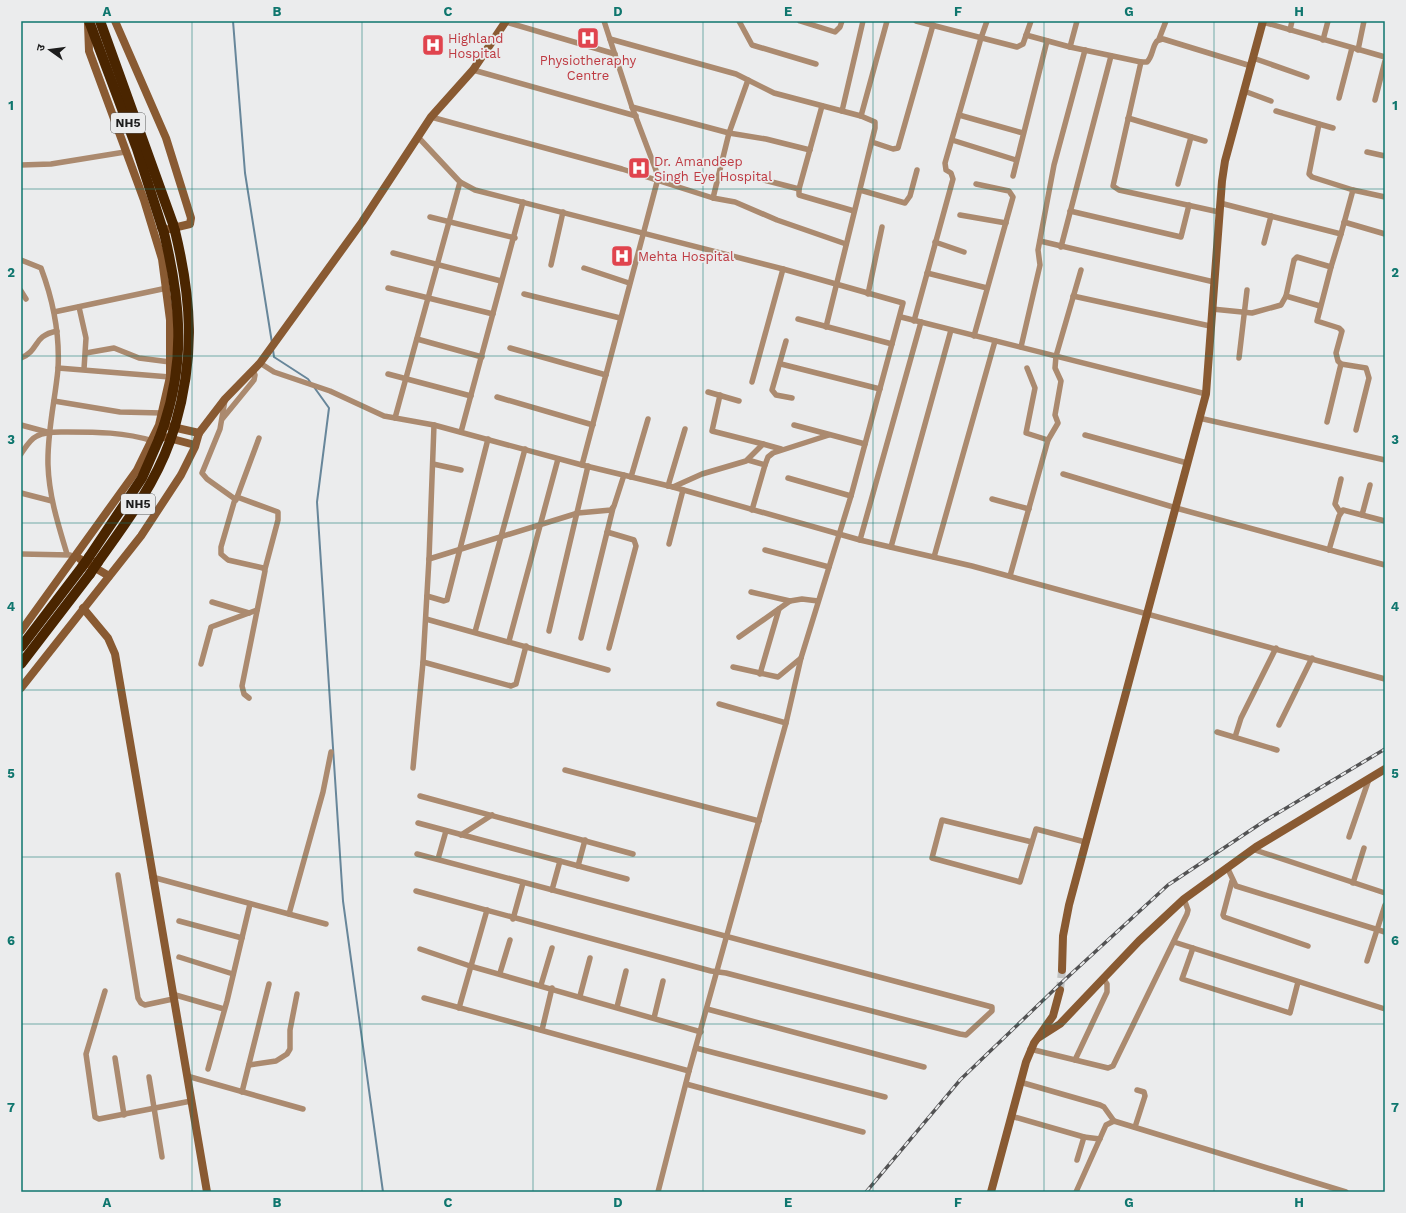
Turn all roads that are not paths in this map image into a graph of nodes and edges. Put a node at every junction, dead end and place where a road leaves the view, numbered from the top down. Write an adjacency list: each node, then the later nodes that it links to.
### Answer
1 (89, 21): 64 (street); 95 (highway, NH5)
2 (100, 21): 255 (highway, NH5, bridge)
3 (115, 21): 95 (street)
4 (506, 21): 31 (street); 38 (street)
5 (604, 21): 24 (street)
6 (739, 21): 37 (street)
7 (800, 21): 8 (street)
8 (842, 21)
9 (863, 21): 47 (street)
10 (887, 21): 51 (street)
11 (916, 21): 20 (street)
12 (987, 21): 23 (street)
13 (1031, 21): 22 (street)
14 (1077, 21): 28 (street)
15 (1166, 21): 25 (street)
16 (1292, 21): 21 (street)
17 (1328, 21): 26 (street)
18 (1364, 21): 29 (street)
19 (1263, 22): 21 (street); 36 (street)
20 (934, 25): 23 (street); 62 (street)
21 (1290, 30): 26 (street)
22 (1026, 35): 23 (street); 27 (street)
23 (981, 38): 49 (street)
24 (610, 39): 31 (street); 40 (street)
25 (1159, 39): 35 (street); 36 (street)
26 (1323, 40): 29 (street)
27 (1048, 41): 28 (street); 57 (street)
28 (1070, 47): 30 (street)
29 (1355, 49): 33 (street); 42 (street)
30 (1085, 50): 32 (street); 100 (street)
31 (615, 54): 45 (street)
32 (1111, 56): 35 (street); 85 (street)
33 (1385, 57)
34 (1385, 61): 43 (street)
35 (1141, 62): 53 (street)
36 (1252, 62): 39 (street); 41 (street)
37 (816, 64)
38 (473, 70): 50 (street); 52 (street)
39 (1307, 77)
40 (748, 80): 46 (street); 56 (street)
41 (1244, 91): 44 (street); 82 (street)
42 (1339, 98)
43 (1375, 100)
44 (1270, 101)
45 (632, 106): 50 (street); 56 (street)
46 (822, 106): 47 (street); 63 (street)
47 (842, 111): 51 (street)
48 (1276, 111): 54 (street)
49 (959, 115): 57 (street); 60 (street)
50 (636, 116): 73 (street)
51 (861, 116): 62 (street)
52 (431, 117): 58 (street); 73 (street)
53 (1128, 118): 59 (street); 83 (street)
54 (1319, 124): 55 (street); 78 (street)
55 (1333, 128)
56 (729, 133): 63 (street); 80 (street)
57 (1023, 133): 67 (street)
58 (418, 137): 72 (street); 158 (street)
59 (1191, 137): 61 (street); 75 (street)
60 (952, 140): 67 (street); 101 (street)
61 (1205, 141)
62 (872, 142): 77 (street)
63 (810, 150): 76 (street)
64 (125, 152): 68 (street); 95 (street)
65 (1367, 152): 66 (street)
66 (1385, 156)
67 (1016, 160): 70 (street)
68 (21, 165)
69 (917, 170): 77 (street)
70 (1013, 176)
71 (764, 180): 76 (street)
72 (460, 182): 81 (street); 91 (street)
73 (657, 182): 80 (street); 96 (street)
74 (976, 184): 93 (street)
75 (1178, 184)
76 (799, 189): 84 (street)
77 (860, 190): 84 (street)
78 (1353, 190): 79 (street); 92 (street)
79 (1385, 197)
80 (713, 198): 103 (street)
81 (524, 202): 86 (street); 99 (street)
82 (1220, 203): 87 (street); 89 (street)
83 (1189, 205): 85 (street); 87 (street)
84 (854, 211): 103 (street)
85 (1070, 211): 104 (street)
86 (563, 212): 96 (street); 109 (street)
87 (1219, 212): 116 (street)
88 (960, 215): 93 (street)
89 (1271, 216): 97 (street); 102 (street)
90 (430, 217): 91 (street)
91 (450, 221): 99 (street); 108 (street)
92 (1344, 222): 97 (street); 98 (street)
93 (1006, 223): 121 (street)
94 (882, 227): 125 (street)
95 (160, 231): 119 (street); 186 (highway, NH5)
96 (643, 232): 112 (street); 117 (street)
97 (1340, 234): 110 (street)
98 (1385, 234)
99 (515, 238): 115 (street)
100 (1040, 241): 104 (street); 150 (street)
101 (935, 242): 105 (street); 114 (street)
102 (1264, 243)
103 (846, 244): 118 (street)
104 (1061, 247): 116 (street)
105 (964, 252)
106 (392, 253): 108 (street)
107 (21, 260): 133 (street)
108 (438, 264): 115 (street); 128 (street)
109 (550, 265)
110 (1331, 267): 127 (street); 130 (street)
111 (584, 268): 117 (street)
112 (783, 270): 118 (street); 169 (street)
113 (1081, 270): 126 (street)
114 (927, 273): 121 (street); 139 (street)
115 (501, 281): 134 (street)
116 (1214, 282): 132 (street)
117 (630, 283): 137 (street)
118 (836, 286): 125 (street); 142 (street)
119 (167, 288): 131 (street); 157 (street)
120 (388, 288): 128 (street)
121 (987, 288): 145 (street)
122 (1247, 290): 135 (street)
123 (21, 291): 129 (street)
124 (524, 294): 137 (street)
125 (868, 294): 136 (street)
126 (1074, 296): 141 (street); 153 (street)
127 (1286, 296): 130 (street); 135 (street)
128 (428, 297): 134 (street); 146 (street)
129 (26, 298)
130 (1320, 306): 160 (street)
131 (79, 307): 133 (street); 152 (street)
132 (1212, 309): 135 (street); 141 (street)
133 (54, 312): 144 (street)
134 (493, 314): 154 (street)
135 (1244, 314): 156 (street)
136 (901, 317): 139 (street); 149 (street)
137 (620, 318): 166 (street)
138 (798, 320): 142 (street)
139 (914, 321): 140 (street)
140 (921, 322): 143 (street); 241 (street)
141 (1210, 326): 172 (street)
142 (826, 327): 149 (street)
143 (950, 330): 145 (street); 243 (street)
144 (57, 331): 155 (street); 161 (street)
145 (974, 336): 148 (street)
146 (417, 339): 154 (street); 168 (street)
147 (786, 341): 159 (street)
148 (995, 341): 150 (street); 250 (street)
149 (892, 344): 170 (street)
150 (1021, 347): 153 (street)
151 (510, 348): 166 (street)
152 (86, 353): 157 (street); 163 (street)
153 (1056, 356): 172 (street); 201 (street)
154 (482, 357): 174 (street)
155 (21, 358)
156 (1239, 358)
157 (170, 362): 167 (street)
158 (260, 363): 164 (street); 181 (street)
159 (781, 364): 170 (street); 176 (street)
160 (1341, 364): 185 (street); 192 (street)
161 (58, 368): 163 (street); 178 (street)
162 (1027, 368): 201 (street)
163 (84, 369): 167 (street)
164 (253, 370): 177 (street); 183 (street)
165 (388, 374): 168 (street)
166 (606, 374): 190 (street)
167 (170, 377): 180 (street)
168 (406, 379): 174 (street); 181 (street)
169 (752, 382)
170 (880, 389): 203 (street)
171 (708, 392): 173 (street)
172 (1206, 394): 182 (street)
173 (720, 395): 179 (street); 202 (street)
174 (471, 396): 193 (street)
175 (497, 397): 190 (street)
176 (792, 398)
177 (225, 400): 183 (street); 195 (street)
178 (54, 401): 180 (street); 194 (street)
179 (739, 401)
180 (162, 413): 186 (street)
181 (395, 418): 189 (street)
182 (1199, 418): 210 (street); 211 (street)
183 (222, 419): 227 (street)
184 (648, 419): 218 (street)
185 (1327, 422)
186 (161, 424): 195 (street); 198 (highway, NH5, bridge)
187 (794, 424): 196 (street)
188 (21, 425): 194 (street)
189 (434, 425): 193 (street); 212 (street)
190 (593, 425): 214 (street)
191 (685, 429): 222 (street)
192 (1356, 430)
193 (461, 432): 200 (street)
194 (49, 433): 198 (street); 207 (street); 228 (street)
195 (199, 433): 204 (street)
196 (830, 435): 203 (street); 206 (street)
197 (1085, 435): 211 (street)
198 (156, 438): 204 (street); 249 (street); 255 (highway, NH5, bridge)
199 (259, 438): 227 (street)
200 (488, 439): 205 (street); 244 (street)
201 (1048, 440): 231 (street)
202 (763, 444): 206 (street); 209 (street)
203 (865, 444): 225 (street)
204 (195, 445): 256 (street)
205 (525, 449): 208 (street); 240 (street)
206 (781, 449): 213 (street)
207 (21, 454)
208 (558, 458): 214 (street); 237 (street)
209 (748, 460): 213 (street); 222 (street)
210 (1385, 460)
211 (1187, 463): 230 (street)
212 (433, 464): 215 (street); 251 (street)
213 (765, 465): 232 (street)
214 (586, 466): 217 (street); 234 (street)
215 (461, 470)
216 (1063, 474): 230 (street)
217 (624, 475): 218 (street); 229 (street)
218 (631, 477): 222 (street)
219 (788, 478): 225 (street)
220 (1341, 479): 233 (street)
221 (1370, 485): 235 (street)
222 (670, 487): 223 (street)
223 (683, 490): 232 (street); 242 (street)
224 (21, 493): 228 (street)
225 (851, 496): 239 (street)
226 (992, 499): 231 (street)
227 (236, 500): 254 (street); 254 (street)
228 (52, 501): 248 (street)
229 (612, 508): 234 (street); 238 (street)
230 (1176, 508): 246 (street); 267 (street)
231 (1029, 509): 257 (street)
232 (752, 510): 239 (street)
233 (1340, 512): 235 (street); 246 (street)
234 (578, 513): 237 (street); 271 (street)
235 (1362, 515): 236 (street)
236 (1385, 522)
237 (541, 524): 240 (street); 274 (street)
238 (607, 532): 273 (street); 277 (street)
239 (840, 534): 241 (street); 253 (street)
240 (501, 537): 244 (street); 270 (street)
241 (860, 540): 243 (street)
242 (669, 544)
243 (892, 547): 250 (street)
244 (458, 550): 251 (street); 259 (street)
245 (765, 550): 253 (street)
246 (1329, 550): 252 (street)
247 (21, 554): 248 (street)
248 (67, 554): 249 (street)
249 (76, 557): 256 (street); 269 (street)
250 (934, 557): 257 (street)
251 (429, 559): 259 (street)
252 (1385, 565)
253 (829, 567): 261 (street)
254 (265, 569): 265 (street)
255 (86, 570): 276 (highway, NH5); 282 (highway, NH5)
256 (109, 576): 263 (street)
257 (1010, 576): 267 (street)
258 (751, 592): 260 (street)
259 (427, 596): 268 (street)
260 (790, 601): 261 (street); 264 (street)
261 (818, 601): 279 (street)
262 (212, 602): 266 (street)
263 (83, 608): 288 (street); 320 (street)
264 (779, 609): 272 (street); 286 (street)
265 (257, 610): 266 (street); 289 (street)
266 (249, 613): 283 (street)
267 (1147, 613): 278 (street); 310 (street)
268 (426, 618): 270 (street); 281 (street)
269 (21, 631)
270 (475, 632): 274 (street)
271 (549, 632)
272 (739, 637)
273 (581, 638)
274 (509, 641): 275 (street)
275 (526, 646): 281 (street); 285 (street)
276 (21, 647)
277 (609, 648)
278 (1276, 648): 280 (street); 294 (street)
279 (801, 658): 286 (street); 291 (street)
280 (1312, 658): 287 (street); 292 (street)
281 (423, 662): 297 (street)
282 (21, 664)
283 (201, 664)
284 (733, 667): 286 (street)
285 (608, 670)
286 (760, 674)
287 (1385, 679)
288 (21, 688)
289 (249, 698)
290 (719, 704): 291 (street)
291 (786, 723): 303 (street)
292 (1279, 725)
293 (1217, 732): 294 (street)
294 (1235, 737): 295 (street)
295 (1277, 750)
296 (331, 752): 332 (street)
297 (413, 768)
298 (1385, 769): 300 (street)
299 (565, 770): 303 (street)
300 (1369, 779): 307 (street); 312 (street)
301 (420, 796): 302 (street)
302 (492, 815): 306 (street); 308 (street)
303 (759, 821): 339 (street)
304 (418, 823): 305 (street)
305 (446, 831): 306 (street); 315 (street)
306 (461, 835): 316 (street)
307 (1349, 837)
308 (585, 840): 314 (street); 317 (street)
309 (1032, 842): 309 (street); 310 (street)
310 (1085, 842): 350 (street)
311 (1364, 848): 324 (street)
312 (1252, 849): 318 (street); 324 (street)
313 (417, 854): 315 (street)
314 (633, 854)
315 (438, 859): 323 (street)
316 (560, 861): 317 (street); 325 (street)
317 (578, 866): 321 (street)
318 (1227, 867): 322 (street); 328 (street)
319 (118, 875): 365 (street)
320 (152, 877): 329 (street); 365 (street)
321 (627, 879)
322 (1232, 881): 336 (street); 342 (street)
323 (523, 883): 325 (street); 333 (street)
324 (1353, 883): 327 (street)
325 (552, 890): 339 (street)
326 (416, 892): 331 (street)
327 (1385, 893)
328 (1184, 899): 341 (street); 355 (street)
329 (250, 904): 332 (street); 338 (street)
330 (1385, 905): 336 (street)
331 (487, 910): 333 (street); 349 (street)
332 (290, 914): 335 (street)
333 (513, 919): 353 (street)
334 (179, 921): 338 (street)
335 (326, 924)
336 (1377, 929): 337 (street); 348 (street)
337 (1385, 932)
338 (242, 938): 354 (street)
339 (727, 938): 353 (street); 353 (street)
340 (510, 940): 352 (street)
341 (1174, 942): 344 (street); 379 (street)
342 (1308, 946)
343 (552, 948): 359 (street)
344 (1193, 948): 357 (street); 357 (street)
345 (420, 949): 349 (street)
346 (179, 958): 354 (street)
347 (590, 958): 364 (street)
348 (1367, 961)
349 (470, 966): 352 (street); 368 (street)
350 (1062, 970)
351 (626, 971): 367 (street)
352 (500, 973): 359 (street)
353 (717, 973): 370 (street)
354 (233, 974): 369 (street)
355 (1103, 978): 375 (street); 379 (street)
356 (663, 981): 372 (street)
357 (1298, 982): 371 (street)
358 (269, 984): 380 (street)
359 (541, 985): 360 (street)
360 (552, 988): 364 (street); 373 (street)
361 (1060, 990): 375 (street)
362 (104, 991): 394 (street)
363 (297, 994): 380 (street)
364 (580, 996): 367 (street)
365 (173, 997): 369 (street); 384 (street)
366 (424, 998): 368 (street)
367 (616, 1007): 372 (street)
368 (459, 1008): 373 (street)
369 (224, 1009): 382 (street)
370 (707, 1009): 374 (street); 381 (street)
371 (1385, 1009)
372 (654, 1018): 374 (street)
373 (542, 1030): 383 (street)
374 (701, 1032): 376 (street)
375 (1038, 1038): 377 (street)
376 (696, 1048): 383 (street); 390 (street)
377 (1030, 1049): 379 (street); 386 (street)
378 (115, 1058): 394 (street)
379 (1075, 1060)
380 (249, 1065): 389 (street)
381 (924, 1068)
382 (208, 1069)
383 (689, 1071): 387 (street)
384 (187, 1076): 389 (street); 391 (street)
385 (149, 1077): 392 (street)
386 (1020, 1082): 395 (street); 396 (street)
387 (686, 1084): 398 (street); 404 (street)
388 (1137, 1090): 397 (street)
389 (242, 1092): 393 (street)
390 (885, 1097)
391 (191, 1101): 392 (street); 403 (street)
392 (154, 1109): 394 (street); 401 (street)
393 (303, 1109)
394 (124, 1115)
395 (1011, 1116): 399 (street); 405 (street)
396 (1114, 1121): 397 (street); 400 (street)
397 (1135, 1127): 407 (street)
398 (863, 1132)
399 (1084, 1137): 400 (street); 402 (street)
400 (1100, 1139): 406 (street)
401 (162, 1157)
402 (1076, 1160)
403 (207, 1192)
404 (658, 1192)
405 (991, 1192)
406 (1076, 1192)
407 (1346, 1192)

